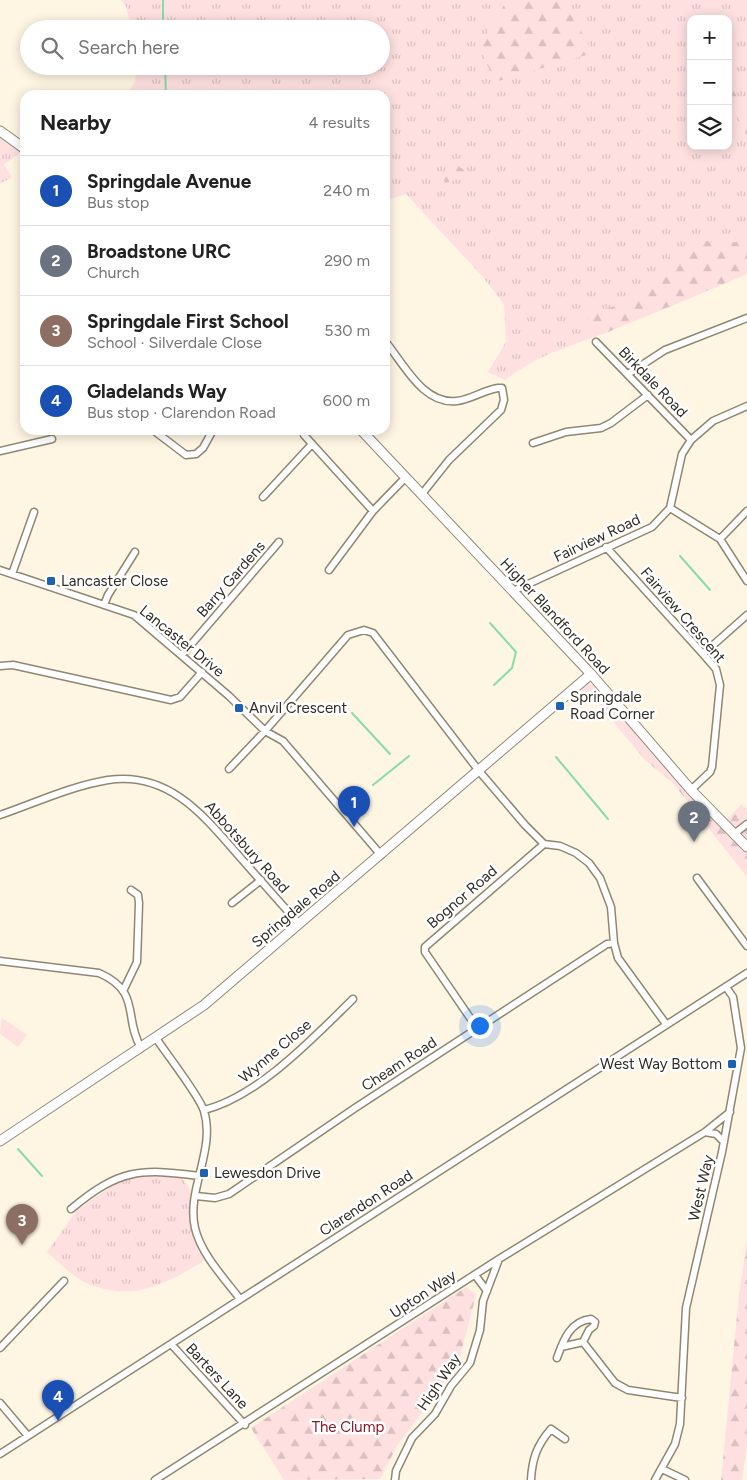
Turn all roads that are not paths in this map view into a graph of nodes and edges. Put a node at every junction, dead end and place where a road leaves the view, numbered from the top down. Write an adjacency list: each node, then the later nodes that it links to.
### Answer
1 (0, 130): 2 (street)
2 (20, 145)
3 (747, 318): 6 (street)
4 (596, 342): 6 (street, Birkdale Road)
5 (390, 348): 19 (street)
6 (628, 374): 7 (street, Birkdale Road)
7 (648, 395): 14 (street, Birkdale Road); 15 (street)
8 (747, 406): 14 (street)
9 (159, 435): 10 (street)
10 (210, 435)
11 (304, 435): 16 (street)
12 (366, 435): 18 (street, Higher Blandford Road)
13 (52, 439): 17 (street)
14 (691, 440): 21 (street)
15 (534, 443)
16 (312, 444): 20 (street); 22 (street)
17 (0, 452)
18 (406, 477): 19 (street, Higher Blandford Road); 22 (street)
19 (422, 494): 33 (street, Higher Blandford Road)
20 (263, 497)
21 (670, 508): 25 (street); 27 (street, Fairview Road)
22 (374, 511): 30 (street)
23 (747, 511): 25 (street)
24 (34, 512): 31 (street)
25 (720, 539): 32 (street)
26 (279, 542): 37 (street, Barry Gardens)
27 (606, 547): 33 (street, Fairview Road); 36 (street, Fairview Crescent)
28 (135, 552): 34 (street)
29 (0, 570): 31 (street, Lancaster Drive)
30 (329, 570)
31 (12, 574): 34 (street, Lancaster Drive)
32 (747, 581)
33 (513, 591): 40 (street, Higher Blandford Road)
34 (104, 605): 37 (street, Lancaster Drive)
35 (747, 614): 36 (street)
36 (703, 654): 44 (street, Fairview Crescent)
37 (182, 655): 39 (street, Lancaster Drive)
38 (0, 666): 39 (street)
39 (202, 672): 41 (street, Lancaster Drive)
40 (591, 674): 43 (street, Springdale Road); 44 (street, Higher Blandford Road)
41 (265, 731): 42 (street); 43 (street); 50 (street, Lancaster Drive)
42 (229, 769)
43 (479, 771): 48 (street); 50 (street, Springdale Road)
44 (691, 790): 47 (street, Higher Blandford Road)
45 (0, 815): 52 (street, Abbotsbury Road)
46 (747, 824): 47 (street)
47 (734, 834): 49 (street, Higher Blandford Road)
48 (544, 844): 56 (street); 64 (street, Bognor Road)
49 (747, 847)
50 (381, 854): 55 (street, Springdale Road)
51 (697, 878): 57 (street)
52 (260, 880): 54 (street); 55 (street, Abbotsbury Road)
53 (131, 890): 61 (street)
54 (232, 904)
55 (299, 924): 65 (street, Springdale Road)
56 (614, 943): 63 (street); 64 (street, Cheam Road)
57 (747, 946)
58 (0, 961): 61 (street)
59 (747, 973): 60 (street, Clarendon Road)
60 (726, 987): 63 (street, Clarendon Road); 68 (street, West Way)
61 (123, 991): 66 (street)
62 (353, 999): 67 (street, Wynne Close)
63 (666, 1024): 79 (street, Clarendon Road)
64 (477, 1028): 73 (street, Cheam Road)
65 (156, 1038): 66 (street, Springdale Road); 67 (street)
66 (141, 1048): 70 (street, Springdale Road)
67 (204, 1110): 72 (street)
68 (730, 1112): 69 (street, Upton Way); 71 (street, West Way)
69 (705, 1132): 71 (street); 75 (street, Upton Way)
70 (0, 1141)
71 (724, 1142): 85 (street, West Way)
72 (199, 1176): 73 (street); 74 (street)
73 (196, 1196): 79 (street)
74 (71, 1209)
75 (499, 1259): 76 (street, Upton Way); 78 (street, High Way)
76 (475, 1275): 78 (street); 87 (street, Upton Way)
77 (64, 1281): 83 (street)
78 (487, 1291): 94 (street, High Way)
79 (240, 1299): 81 (street, Clarendon Road)
80 (583, 1342): 82 (street); 82 (street); 85 (street)
81 (171, 1344): 87 (street, Barters Lane); 88 (street, Clarendon Road)
82 (561, 1347): 84 (street)
83 (0, 1348)
84 (557, 1358)
85 (682, 1398): 91 (street, West Way)
86 (0, 1403): 88 (street)
87 (245, 1424): 92 (street, Upton Way)
88 (28, 1436): 90 (street, Clarendon Road)
89 (565, 1439): 95 (street)
90 (0, 1454)
91 (662, 1468): 96 (street, West Way); 97 (street)
92 (167, 1477): 93 (street, Upton Way)
93 (155, 1480)
94 (395, 1480)
95 (531, 1480)
96 (655, 1480)
97 (685, 1480)

